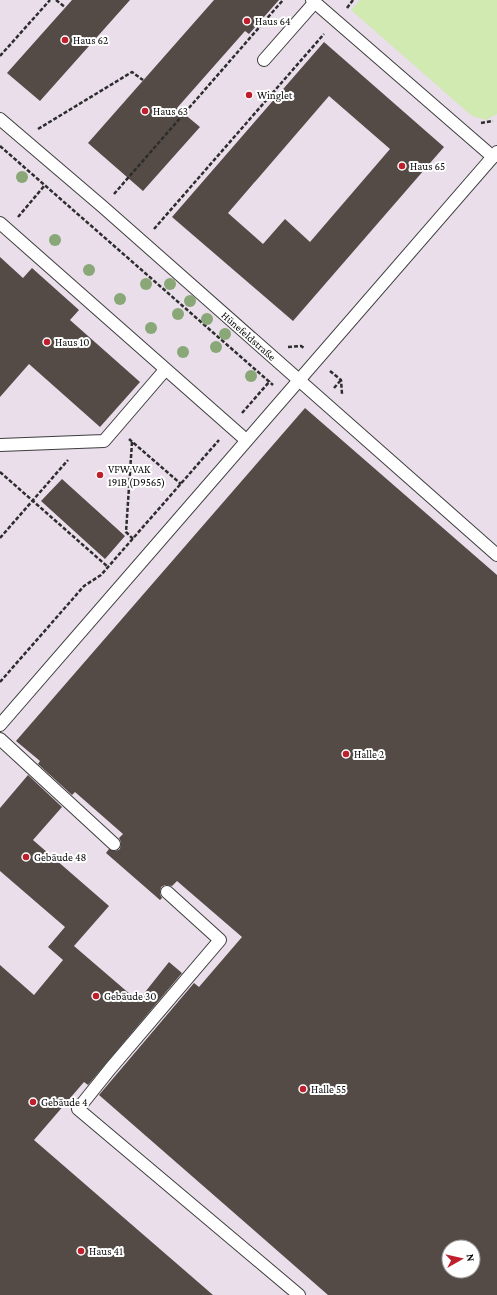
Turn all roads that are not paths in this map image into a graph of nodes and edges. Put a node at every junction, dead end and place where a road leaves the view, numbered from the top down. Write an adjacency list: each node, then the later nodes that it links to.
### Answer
1 (313, 1): 2 (lane); 4 (lane)
2 (264, 60)
3 (0, 118): 7 (lane, Hünefeldstraße)
4 (495, 154): 7 (lane)
5 (4, 226): 6 (lane)
6 (165, 370): 8 (lane); 9 (lane)
7 (300, 380): 8 (lane); 10 (lane, Hünefeldstraße)
8 (246, 440): 11 (lane)
9 (0, 445)
10 (497, 555)
11 (0, 725)
12 (0, 739): 13 (lane)
13 (114, 844)
14 (167, 892): 15 (lane)
15 (299, 1295)

